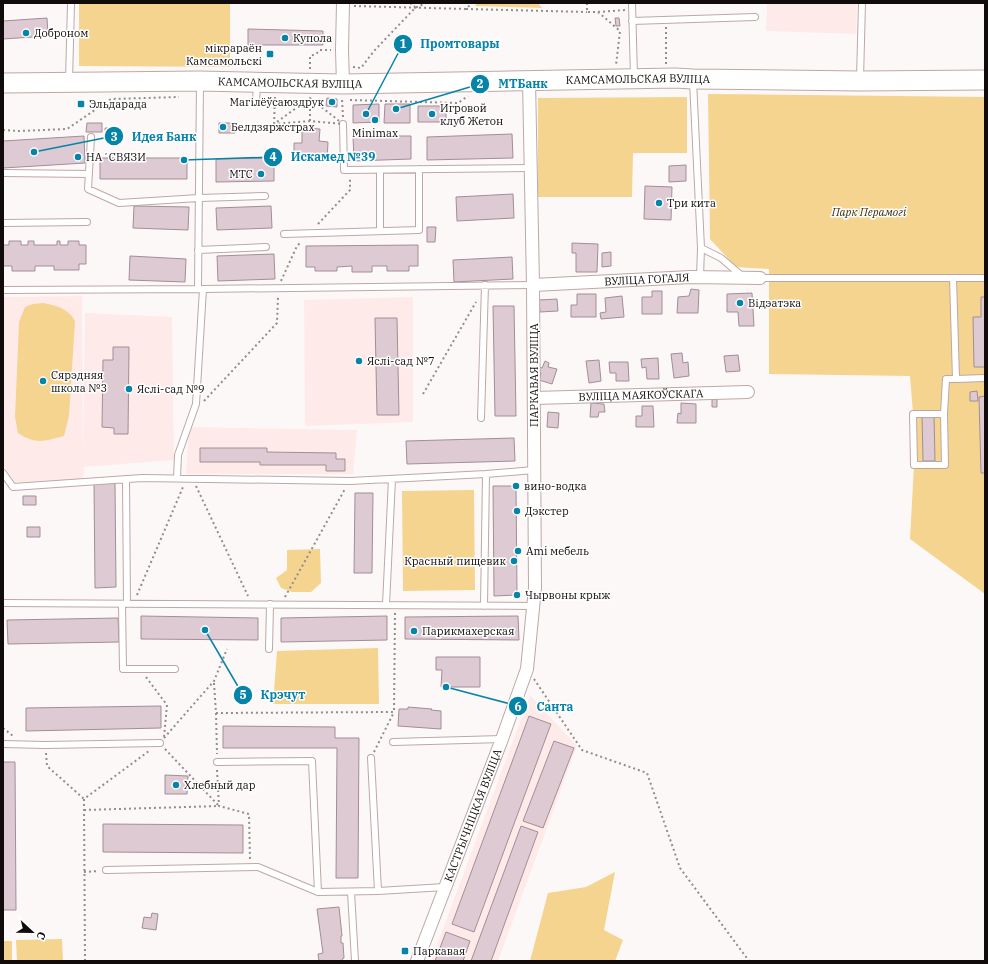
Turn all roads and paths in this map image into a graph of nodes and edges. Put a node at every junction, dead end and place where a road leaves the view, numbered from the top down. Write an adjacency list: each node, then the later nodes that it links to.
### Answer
1 (71, 3): 27 (lane)
2 (410, 3): 9 (path)
3 (426, 3): 9 (path)
4 (472, 3): 10 (path)
5 (587, 3): 12 (path)
6 (632, 3): 11 (lane)
7 (862, 3): 24 (lane)
8 (343, 4): 9 (path); 17 (street)
9 (415, 8): 10 (path); 17 (path)
10 (466, 9): 12 (path)
11 (632, 10): 13 (path); 16 (lane)
12 (587, 12): 13 (path)
13 (598, 12): 18 (path)
14 (755, 17): 15 (lane)
15 (666, 20): 16 (lane); 19 (path)
16 (632, 21): 20 (lane)
17 (342, 50): 28 (street); 30 (path)
18 (616, 67)
19 (666, 68)
20 (634, 79): 21 (main road, КАМСАМОЛЬСКАЯ ВУЛІЦА); 22 (main road, КАМСАМОЛЬСКАЯ ВУЛІЦА)
21 (693, 79): 24 (main road, КАМСАМОЛЬСКАЯ ВУЛІЦА); 50 (lane)
22 (529, 80): 28 (main road, КАМСАМОЛЬСКАЯ ВУЛІЦА); 38 (street, ПАРКАВАЯ ВУЛІЦА)
23 (985, 80): 24 (main road, КАМСАМОЛЬСКАЯ ВУЛІЦА)
24 (860, 81)
25 (257, 82): 29 (main road, КАМСАМОЛЬСКАЯ ВУЛІЦА); 30 (main road, КАМСАМОЛЬСКАЯ ВУЛІЦА); 32 (lane)
26 (3, 83): 27 (main road, КАМСАМОЛЬСКАЯ ВУЛІЦА)
27 (69, 83): 29 (main road, КАМСАМОЛЬСКАЯ ВУЛІЦА)
28 (343, 84): 30 (main road, КАМСАМОЛЬСКАЯ ВУЛІЦА)
29 (200, 89): 36 (path); 44 (lane)
30 (310, 91): 33 (path); 34 (path); 35 (path)
31 (275, 93): 34 (path)
32 (256, 101)
33 (310, 121): 34 (path); 35 (path)
34 (274, 124)
35 (343, 124): 40 (lane)
36 (3, 130)
37 (91, 137): 42 (lane)
38 (531, 168): 39 (lane); 58 (street, ПАРКАВАЯ ВУЛІЦА)
39 (419, 169): 40 (lane); 47 (lane)
40 (380, 170): 47 (lane)
41 (3, 173): 42 (lane)
42 (89, 174): 44 (lane)
43 (265, 196): 44 (lane)
44 (199, 198): 51 (lane)
45 (86, 222): 46 (lane)
46 (3, 223)
47 (380, 231): 48 (lane)
48 (284, 234)
49 (266, 247): 51 (lane)
50 (701, 248): 52 (lane); 53 (lane)
51 (198, 250): 59 (lane)
52 (700, 277): 53 (street, ВУЛІЦА ГОГАЛЯ); 58 (street, ВУЛІЦА ГОГАЛЯ)
53 (744, 278): 54 (street, ВУЛІЦА ГОГАЛЯ)
54 (760, 278): 55 (lane)
55 (953, 278): 56 (lane); 62 (lane)
56 (985, 278)
57 (485, 285): 58 (lane); 59 (lane); 64 (path); 67 (lane)
58 (533, 285): 65 (street, ПАРКАВАЯ ВУЛІЦА)
59 (200, 289): 60 (lane); 71 (lane)
60 (3, 290)
61 (985, 378): 62 (lane)
62 (956, 379): 66 (lane)
63 (748, 392): 65 (street, ВУЛІЦА МАЯКОЎСКАГА)
64 (423, 394)
65 (534, 398): 68 (street, ПАРКАВАЯ ВУЛІЦА)
66 (944, 414): 66 (lane)
67 (481, 418)
68 (534, 470): 70 (lane); 85 (street, ПАРКАВАЯ ВУЛІЦА)
69 (3, 473): 72 (lane)
70 (486, 474): 74 (lane); 84 (lane)
71 (177, 478): 72 (lane); 73 (lane)
72 (126, 479): 77 (lane)
73 (190, 479): 75 (lane); 78 (path); 79 (path)
74 (392, 479): 75 (lane); 82 (lane)
75 (350, 481): 81 (path)
76 (3, 603): 77 (lane)
77 (125, 604): 78 (lane); 88 (lane)
78 (134, 604): 79 (lane)
79 (252, 604): 80 (lane)
80 (270, 604): 81 (lane); 87 (lane)
81 (281, 604): 82 (lane)
82 (386, 605): 83 (lane)
83 (396, 605): 84 (lane); 92 (path)
84 (484, 606): 85 (lane)
85 (533, 606): 90 (street, ПАРКАВАЯ ВУЛІЦА)
86 (227, 649): 91 (path)
87 (269, 649)
88 (140, 669): 89 (lane); 91 (path)
89 (175, 669)
90 (527, 669): 94 (street, КАСТРЫЧНІЦКАЯ ВУЛІЦА); 114 (path)
91 (214, 681): 93 (path)
92 (394, 712): 93 (path); 99 (path)
93 (216, 713): 100 (path)
94 (502, 739): 95 (lane); 107 (street, КАСТРЫЧНІЦКАЯ ВУЛІЦА)
95 (393, 742)
96 (160, 743): 98 (lane); 101 (path); 102 (path)
97 (3, 744): 98 (lane)
98 (45, 745): 101 (path)
99 (371, 758): 108 (lane)
100 (217, 762): 102 (path); 109 (lane)
101 (84, 799): 103 (path)
102 (219, 806): 103 (path); 104 (path)
103 (84, 810): 106 (path)
104 (251, 868): 105 (lane); 109 (lane)
105 (106, 870): 106 (path)
106 (84, 872): 111 (path)
107 (445, 886): 108 (lane); 113 (street, КАСТРЫЧНІЦКАЯ ВУЛІЦА)
108 (378, 891): 110 (lane)
109 (318, 892): 110 (lane)
110 (351, 892): 112 (lane)
111 (85, 961)
112 (356, 961)
113 (417, 961)
114 (749, 961)

